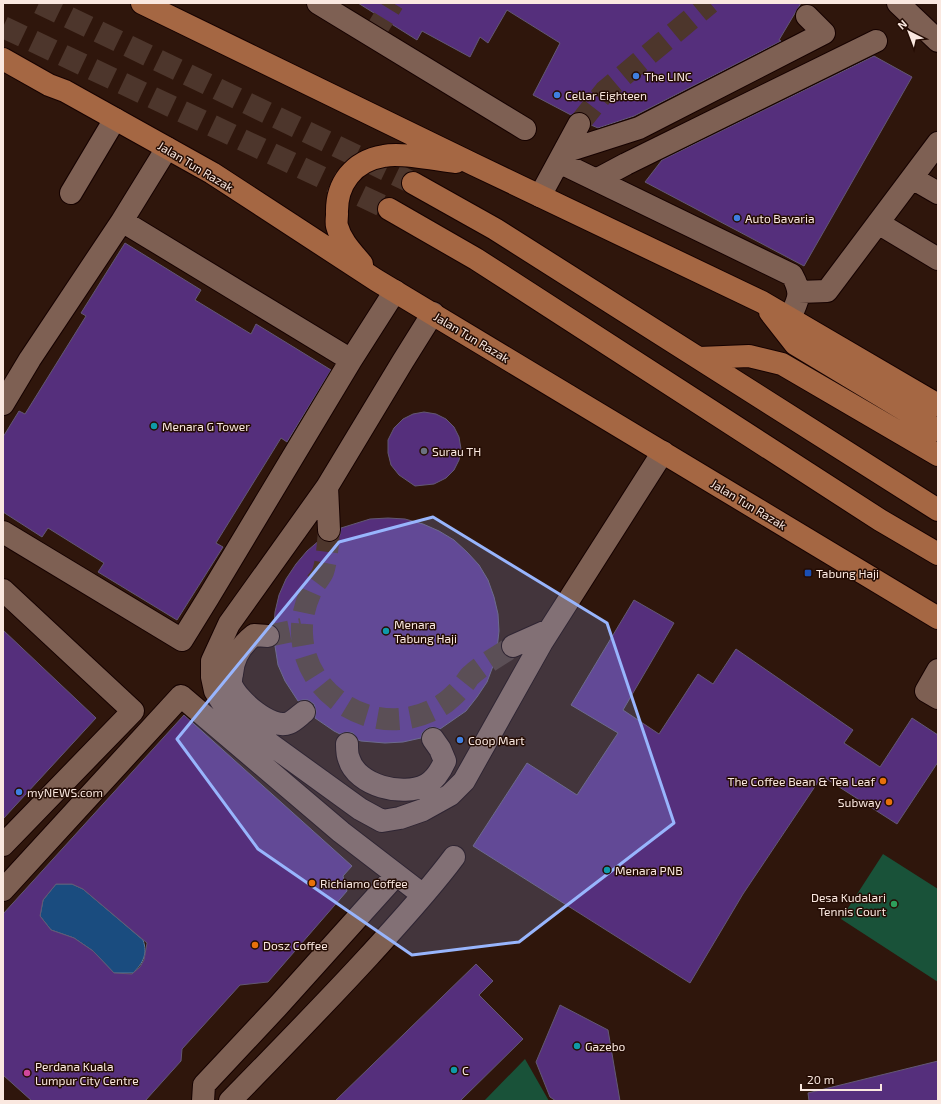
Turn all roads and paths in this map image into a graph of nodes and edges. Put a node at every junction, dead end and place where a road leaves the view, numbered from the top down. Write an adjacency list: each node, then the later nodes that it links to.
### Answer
1 (142, 3): 4 (main road)
2 (318, 3): 13 (street)
3 (898, 3): 7 (street)
4 (158, 8): 17 (main road)
5 (807, 16): 16 (street)
6 (876, 41): 19 (street)
7 (938, 41)
8 (3, 59): 10 (main road, Jalan Tun Razak)
9 (3, 78): 10 (main road)
10 (49, 85): 11 (main road, Jalan Tun Razak)
11 (115, 119): 15 (main road, Jalan Tun Razak); 21 (street)
12 (579, 124): 16 (street)
13 (525, 130)
14 (938, 142): 18 (street)
15 (167, 148): 25 (street); 28 (main road, Jalan Tun Razak)
16 (562, 157): 19 (street); 23 (street)
17 (473, 164): 23 (main road); 28 (main road)
18 (912, 178): 22 (street); 26 (street)
19 (596, 180): 30 (street)
20 (413, 183): 34 (main road)
21 (71, 193)
22 (938, 193)
23 (540, 196): 31 (main road)
24 (389, 209): 45 (main road)
25 (122, 221): 35 (street); 36 (street)
26 (878, 223): 27 (street); 30 (street)
27 (938, 259)
28 (376, 280): 29 (main road, Jalan Tun Razak)
29 (395, 291): 32 (main road, Jalan Tun Razak); 35 (street)
30 (799, 292): 33 (street)
31 (762, 302): 33 (main road); 38 (main road)
32 (433, 313): 39 (main road, Jalan Tun Razak); 41 (street)
33 (790, 318): 37 (main road)
34 (699, 358): 40 (main road); 42 (main road)
35 (351, 360): 44 (street)
36 (3, 404)
37 (938, 405)
38 (938, 430)
39 (662, 452): 47 (main road, Jalan Tun Razak); 48 (street)
40 (938, 455)
41 (327, 487): 43 (street); 48 (street)
42 (938, 510)
43 (329, 530)
44 (3, 532)
45 (938, 554)
46 (3, 590): 56 (street)
47 (938, 618)
48 (549, 630): 50 (street)
49 (268, 636): 53 (street)
50 (513, 646)
51 (938, 670): 52 (street)
52 (938, 698)
53 (304, 712)
54 (433, 739): 55 (street)
55 (347, 744)
56 (33, 814): 57 (street); 58 (street)
57 (3, 826)
58 (3, 845)
59 (454, 857): 62 (street)
60 (396, 875): 61 (street); 62 (street); 63 (street)
61 (3, 890)
62 (423, 895): 64 (street)
63 (278, 1006): 64 (street); 65 (street)
64 (322, 1007): 66 (street)
65 (203, 1101)
66 (230, 1101)

